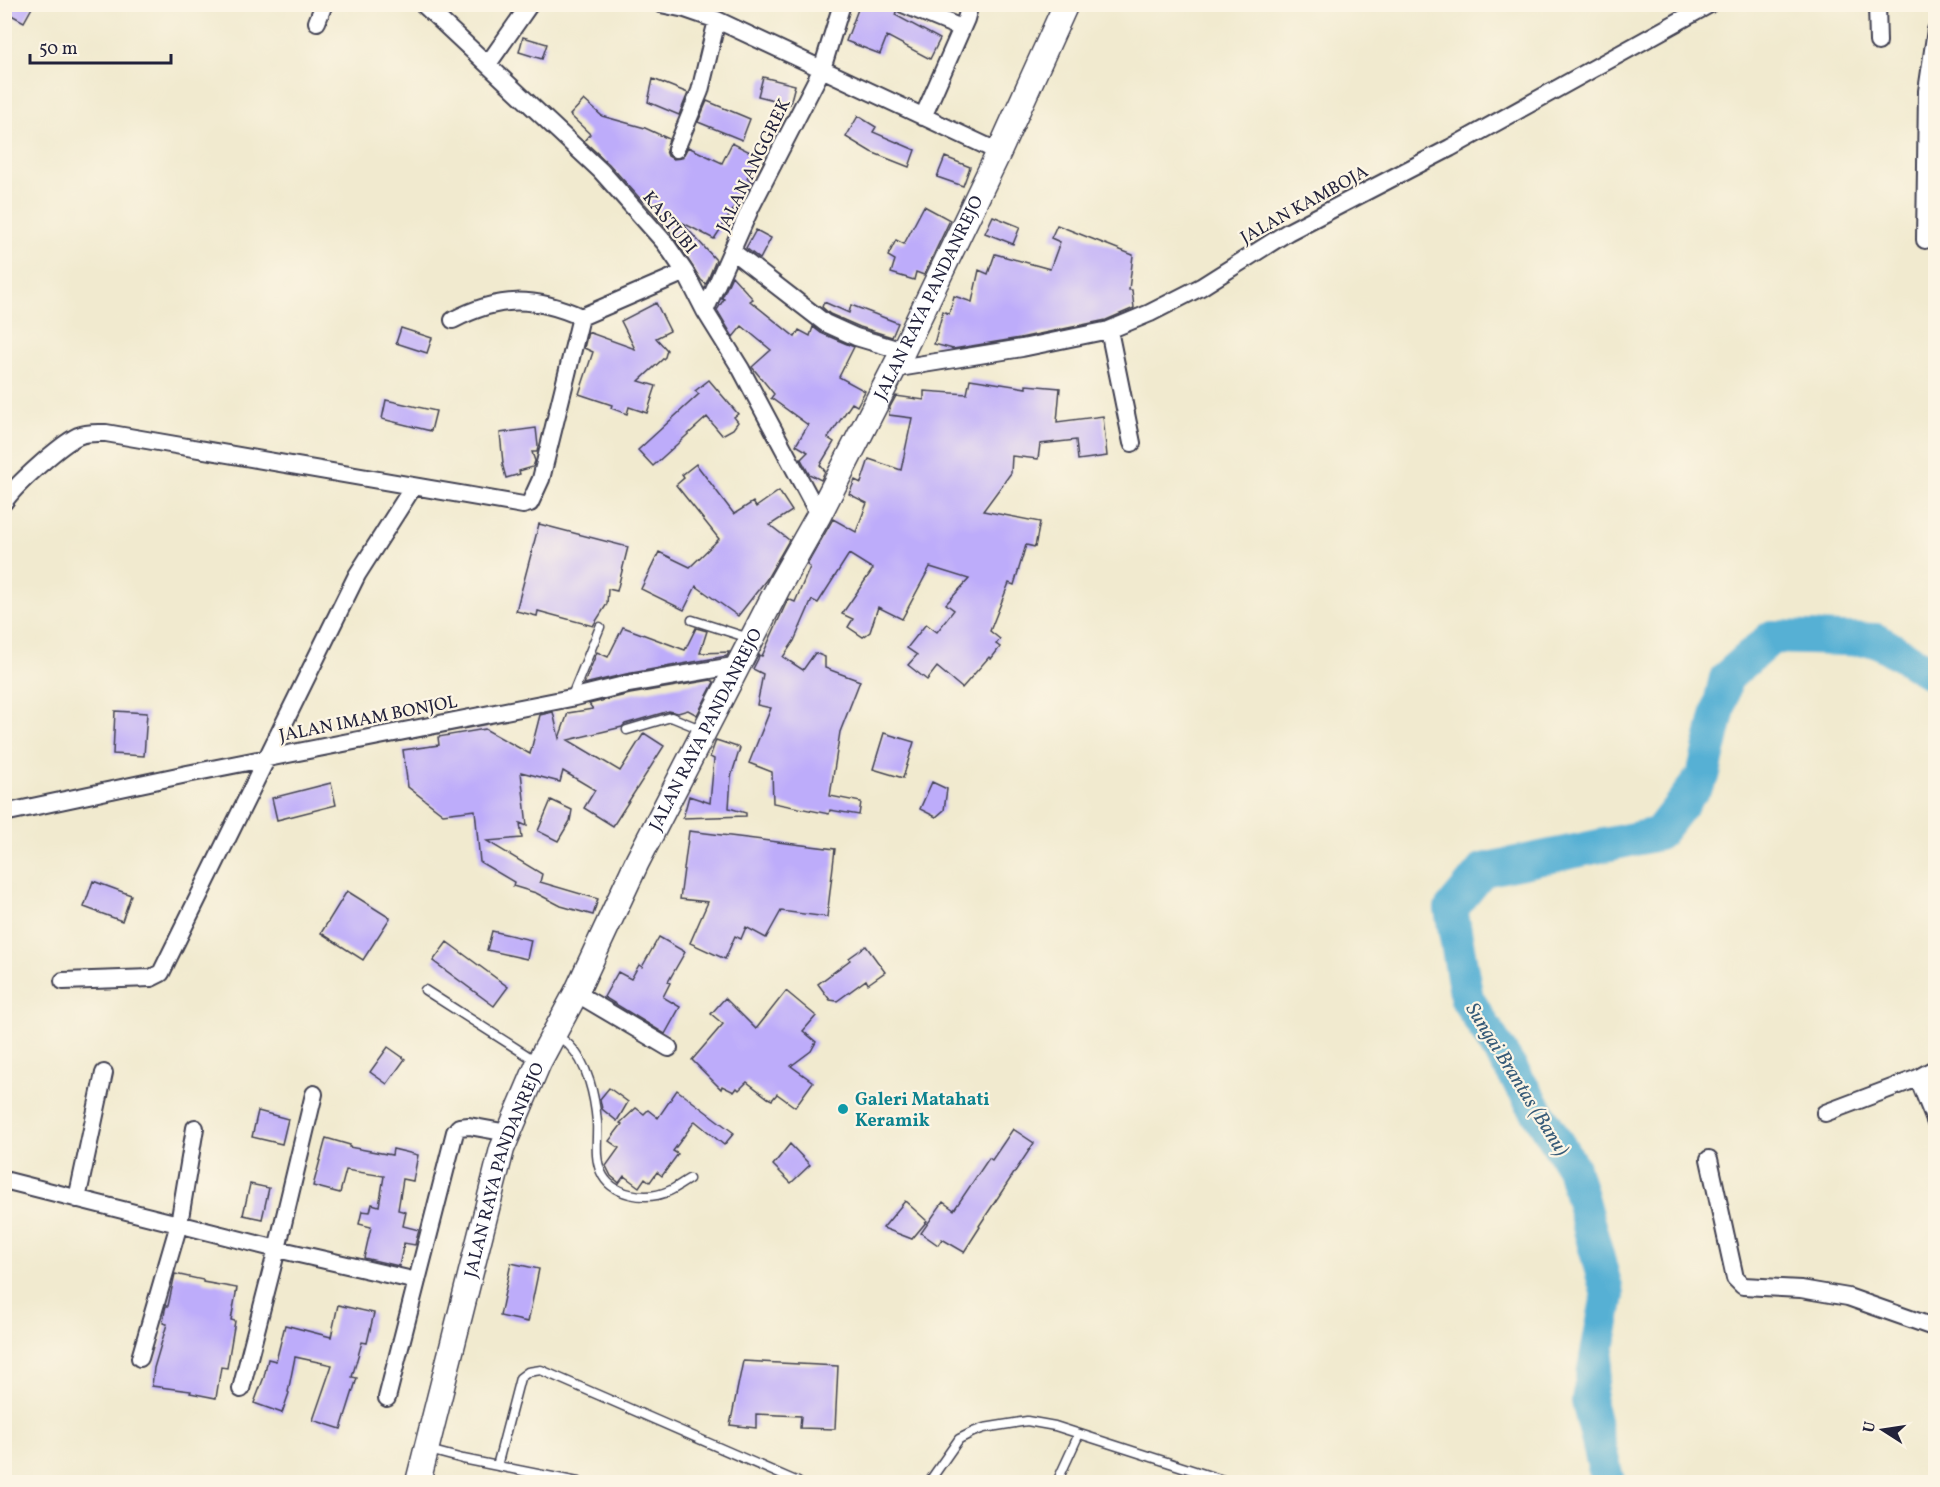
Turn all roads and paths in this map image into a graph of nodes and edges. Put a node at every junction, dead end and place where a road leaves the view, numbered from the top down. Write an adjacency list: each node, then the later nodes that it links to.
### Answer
1 (324, 4): 12 (street)
2 (423, 4): 16 (street, KASTUBI)
3 (530, 4): 16 (street)
4 (661, 4): 11 (street)
5 (842, 4): 17 (street, JALAN ANGGREK)
6 (903, 4): 13 (street)
7 (970, 4): 13 (street)
8 (1066, 4): 20 (main road, JALAN RAYA PANDANREJO)
9 (1710, 4): 27 (street, JALAN KAMBOJA)
10 (1877, 4): 15 (street)
11 (717, 20): 17 (street); 19 (street)
12 (317, 22)
13 (962, 28): 18 (street)
14 (1935, 30): 21 (street)
15 (1878, 42)
16 (489, 64): 23 (street, KASTUBI)
17 (822, 69): 18 (street); 22 (street, JALAN ANGGREK)
18 (923, 117): 20 (street)
19 (676, 149)
20 (999, 152): 28 (main road, JALAN RAYA PANDANREJO)
21 (1925, 240)
22 (732, 251): 24 (street, JALAN ANGGREK); 28 (street)
23 (685, 272): 24 (street, KASTUBI); 25 (street)
24 (705, 311): 32 (street, KASTUBI)
25 (581, 317): 26 (street); 30 (street)
26 (453, 320)
27 (1109, 330): 28 (street, JALAN KAMBOJA); 29 (street)
28 (898, 360): 32 (main road, JALAN RAYA PANDANREJO)
29 (1132, 443)
30 (413, 487): 31 (street); 40 (street)
31 (4, 502)
32 (819, 515): 35 (main road, JALAN RAYA PANDANREJO)
33 (692, 620): 35 (lane)
34 (600, 627): 37 (lane)
35 (752, 639): 36 (main road, JALAN RAYA PANDANREJO)
36 (739, 665): 37 (street, JALAN IMAM BONJOL); 39 (main road, JALAN RAYA PANDANREJO)
37 (571, 698): 40 (street, JALAN IMAM BONJOL)
38 (627, 730): 39 (lane)
39 (705, 731): 44 (main road, JALAN RAYA PANDANREJO)
40 (265, 758): 41 (street, JALAN IMAM BONJOL); 42 (street)
41 (4, 813)
42 (63, 981)
43 (425, 990): 47 (lane)
44 (576, 993): 45 (main road, JALAN RAYA PANDANREJO); 46 (street)
45 (555, 1034): 47 (main road, JALAN RAYA PANDANREJO); 57 (lane)
46 (669, 1048)
47 (539, 1062): 55 (main road, JALAN RAYA PANDANREJO)
48 (1935, 1068): 50 (street)
49 (104, 1073): 59 (street)
50 (1918, 1078): 52 (street); 53 (street)
51 (314, 1094): 61 (street)
52 (1825, 1113)
53 (1935, 1123)
54 (195, 1128): 60 (street)
55 (508, 1132): 62 (street); 68 (main road, JALAN RAYA PANDANREJO)
56 (1710, 1159): 63 (street)
57 (689, 1179)
58 (4, 1180): 59 (street)
59 (77, 1199): 60 (street)
60 (179, 1224): 61 (street); 64 (street)
61 (277, 1249): 62 (street); 65 (street)
62 (417, 1281): 66 (street)
63 (1935, 1328)
64 (140, 1358)
65 (241, 1389)
66 (387, 1398)
67 (1079, 1434): 73 (lane); 74 (lane); 75 (lane)
68 (426, 1449): 69 (lane); 70 (main road, JALAN RAYA PANDANREJO)
69 (497, 1466): 71 (lane); 72 (lane)
70 (418, 1482)
71 (578, 1482)
72 (798, 1482)
73 (929, 1482)
74 (1057, 1482)
75 (1229, 1482)

